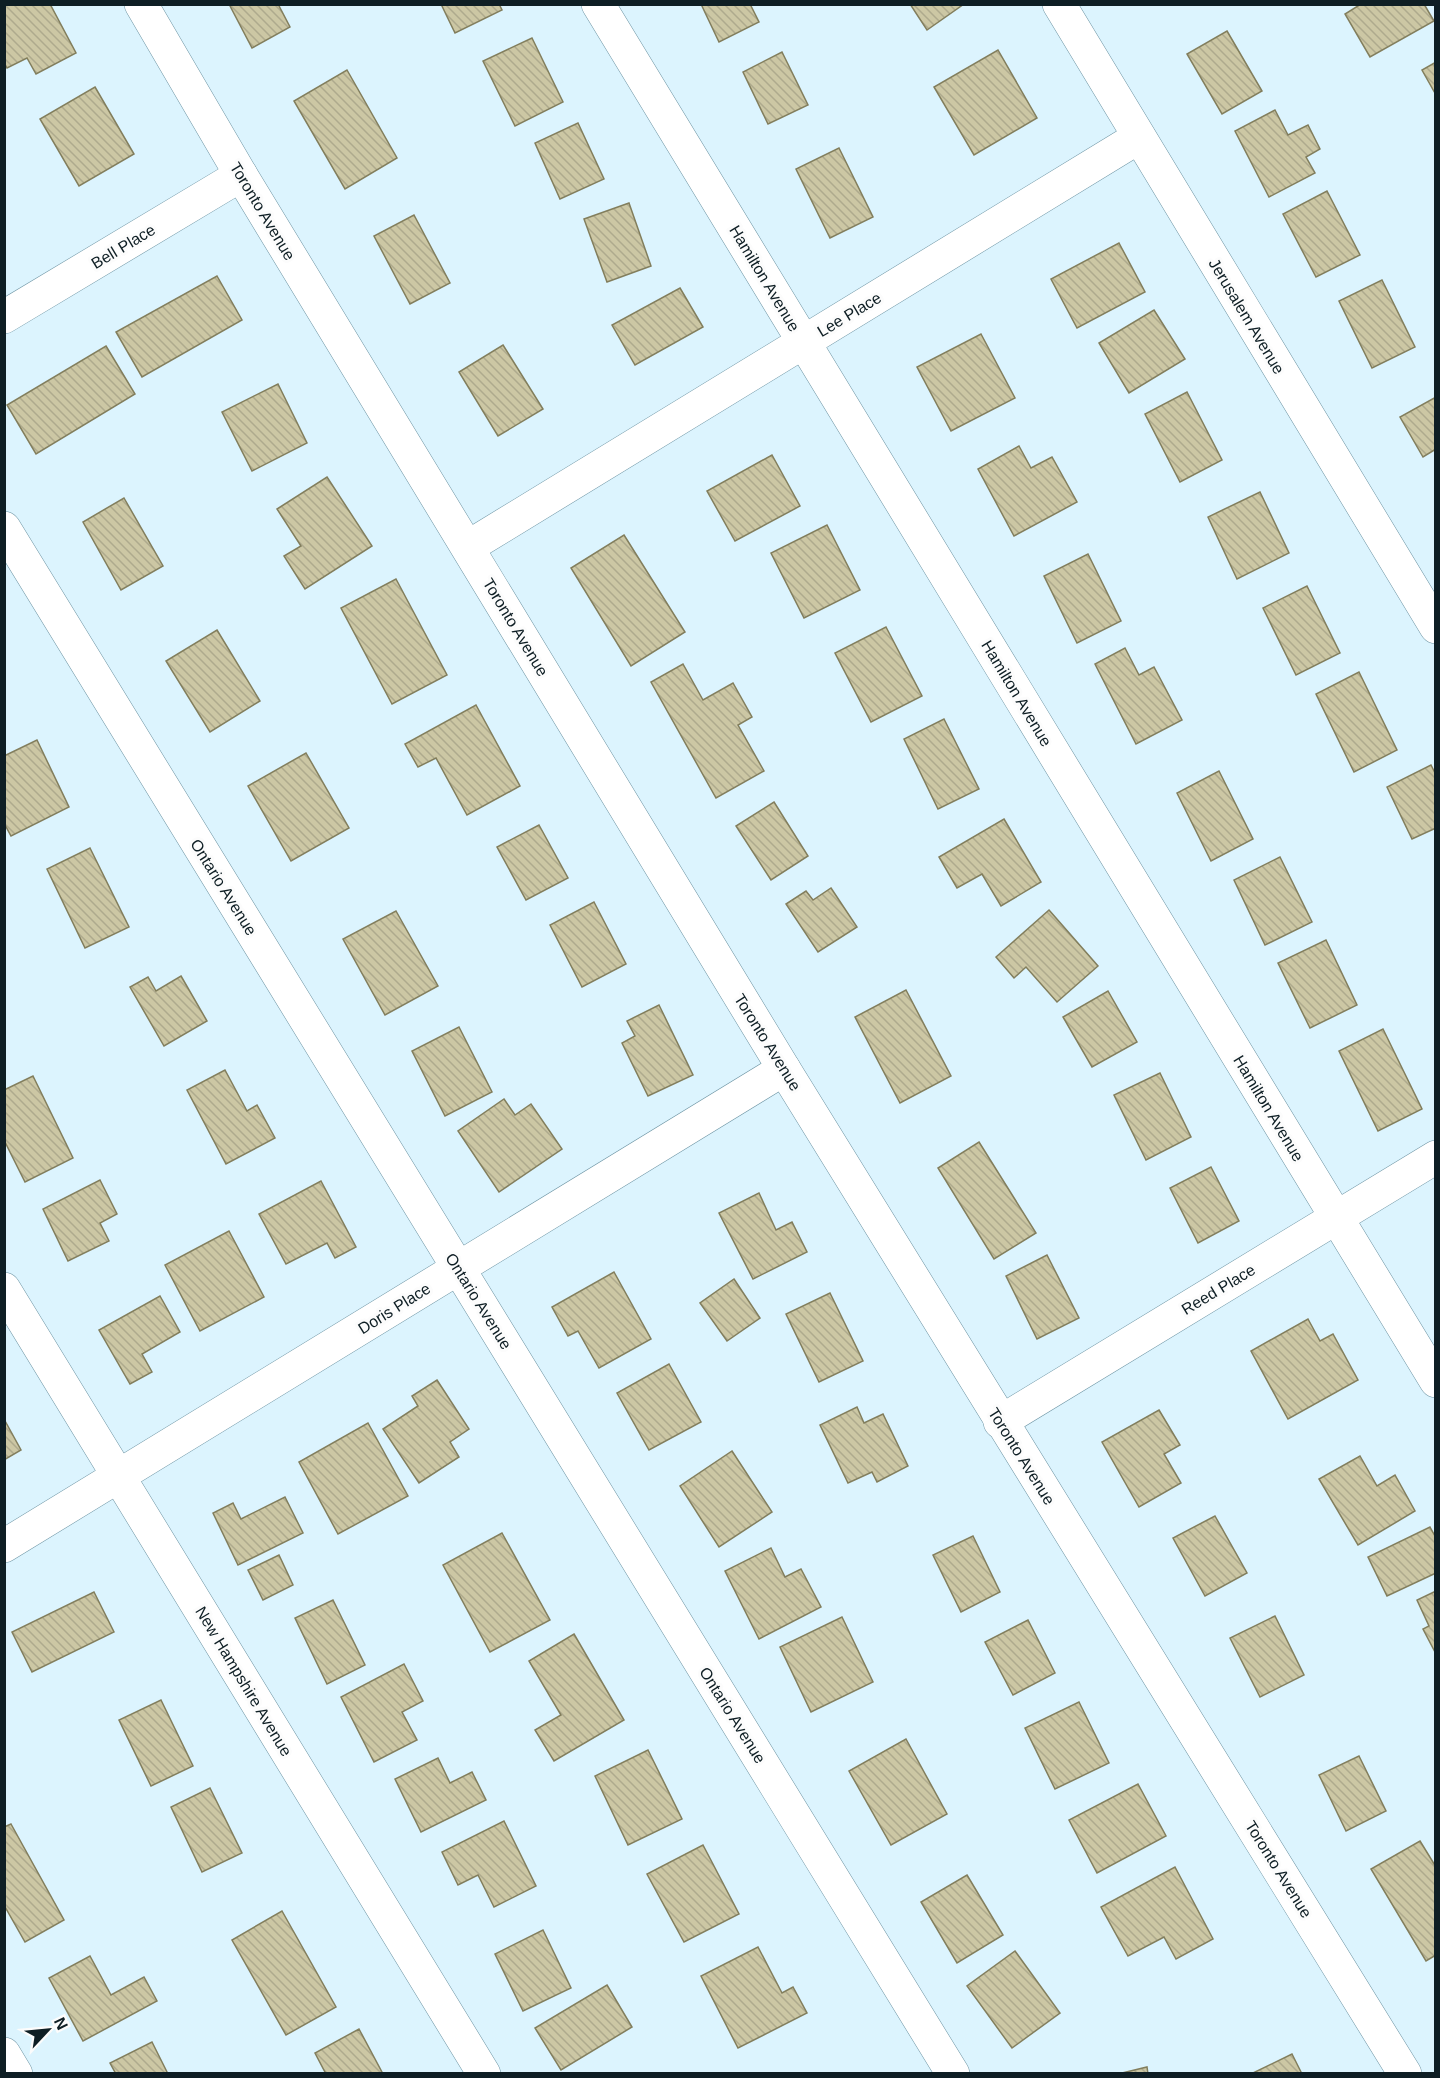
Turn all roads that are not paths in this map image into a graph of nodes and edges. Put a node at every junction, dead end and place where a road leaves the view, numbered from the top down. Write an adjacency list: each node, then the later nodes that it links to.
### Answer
1 (141, 4): 5 (street, Toronto Avenue)
2 (598, 4): 7 (street, Hamilton Avenue)
3 (1059, 4): 4 (street, Jerusalem Avenue)
4 (1139, 137): 7 (street, Lee Place); 10 (street, Jerusalem Avenue)
5 (241, 175): 6 (street, Bell Place); 9 (street, Toronto Avenue)
6 (4, 316)
7 (804, 342): 9 (street, Lee Place); 13 (street, Hamilton Avenue)
8 (4, 528): 14 (street, Ontario Avenue)
9 (468, 547): 11 (street, Toronto Avenue)
10 (1433, 616)
11 (784, 1069): 14 (street, Doris Place); 17 (street, Toronto Avenue)
12 (1436, 1157): 13 (street, Reed Place)
13 (1336, 1217): 16 (street, Hamilton Avenue); 17 (street, Reed Place)
14 (459, 1268): 18 (street, Doris Place); 23 (street, Ontario Avenue)
15 (4, 1289): 18 (street, New Hampshire Avenue)
16 (1436, 1382)
17 (1000, 1422): 24 (street, Toronto Avenue)
18 (119, 1476): 19 (street, Doris Place); 22 (street, New Hampshire Avenue)
19 (4, 1546)
20 (4, 2054): 21 (street)
21 (16, 2073)
22 (484, 2073)
23 (953, 2073)
24 (1405, 2073)

